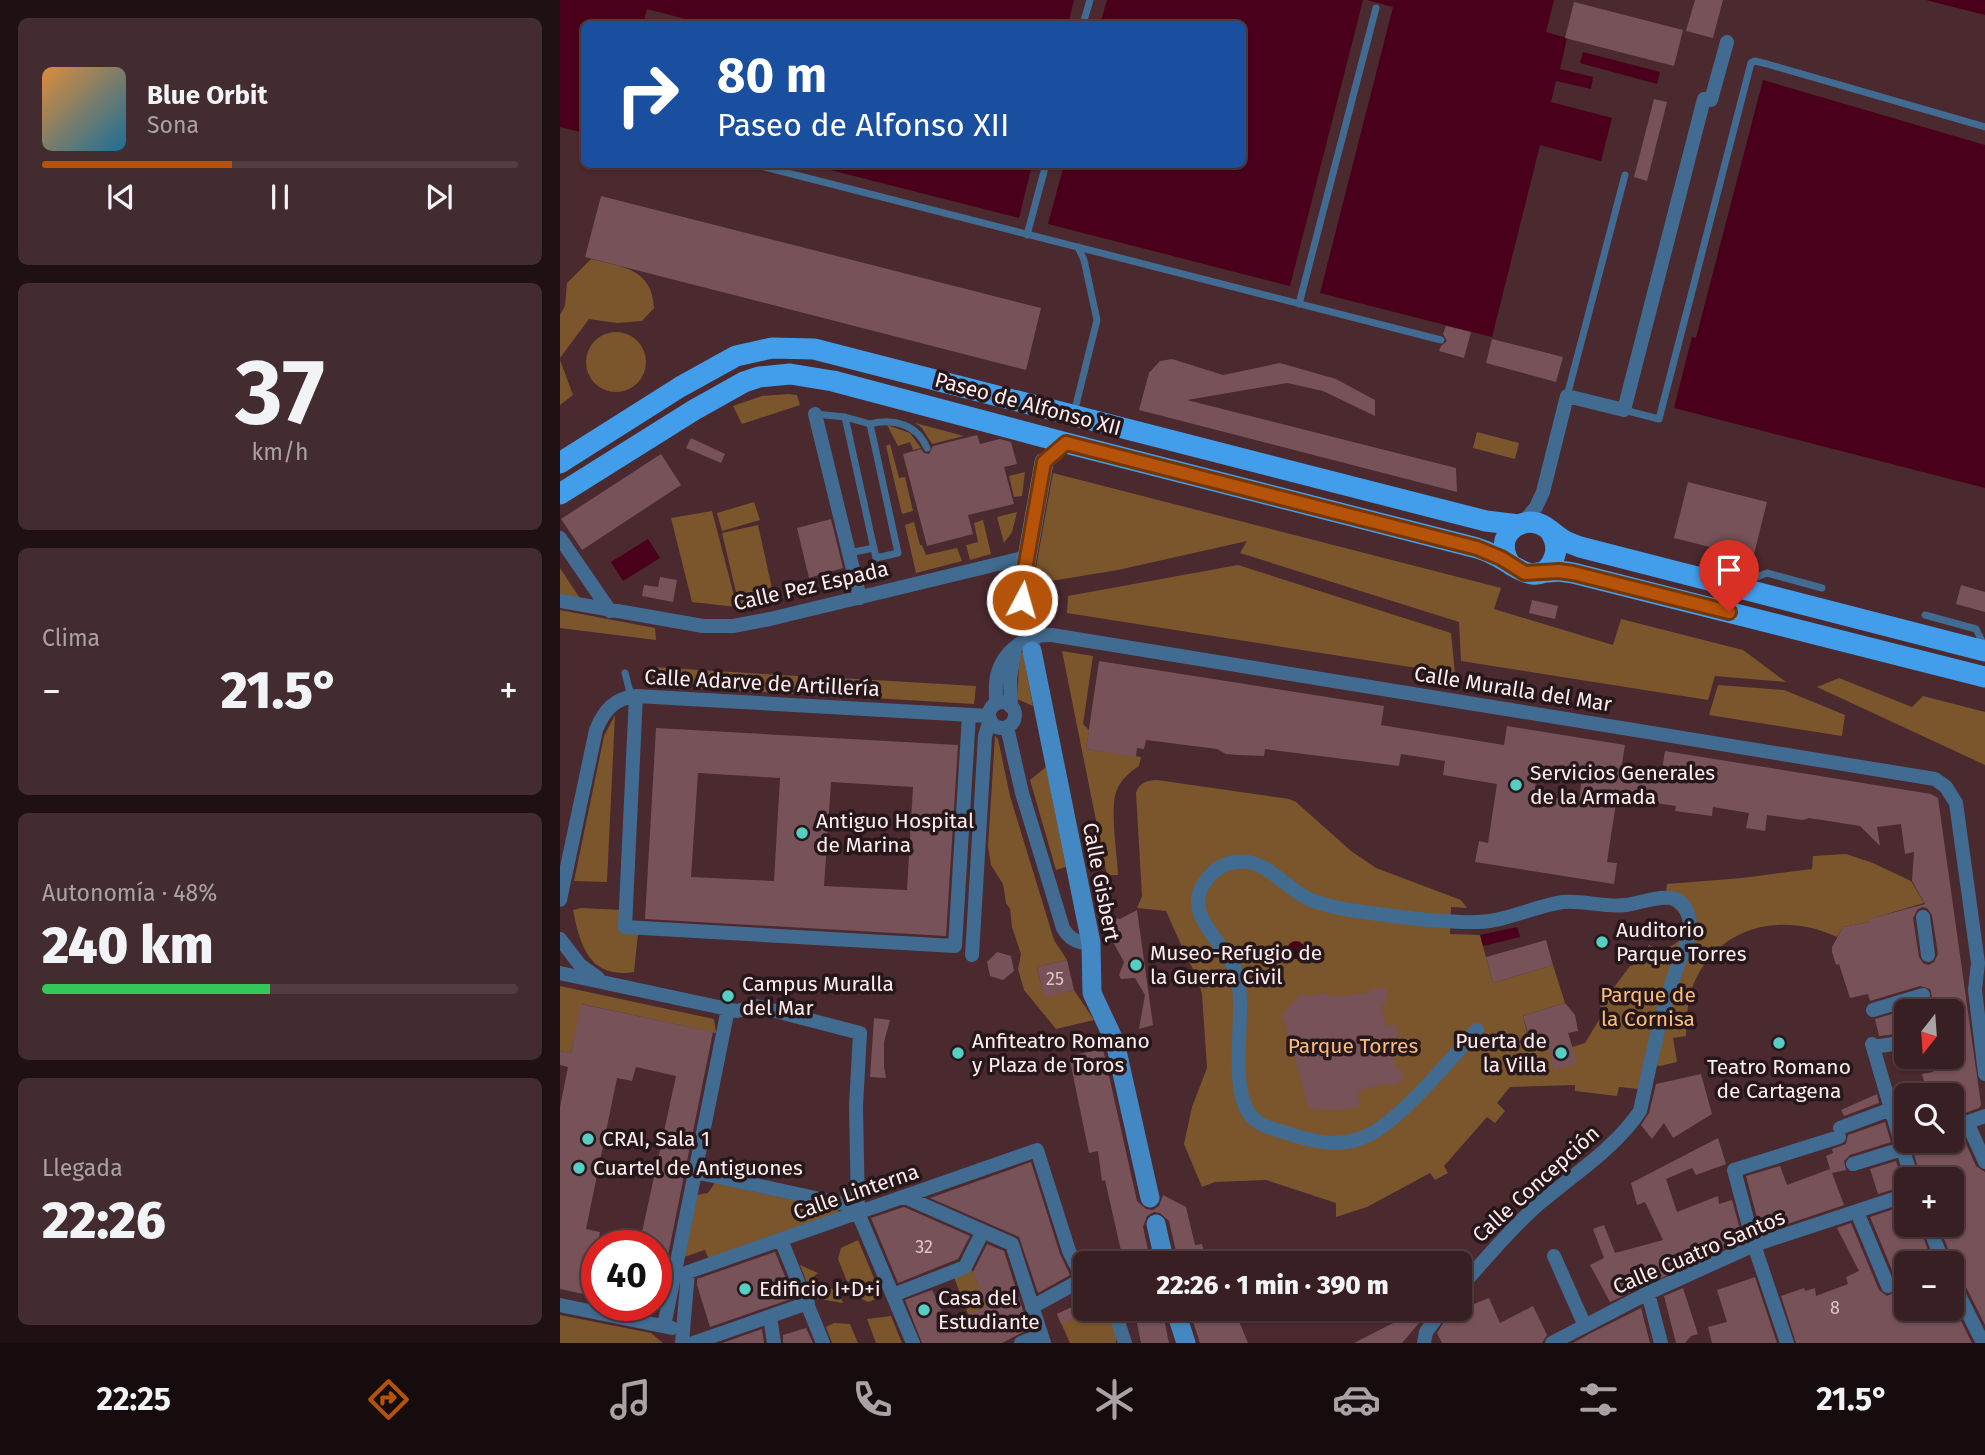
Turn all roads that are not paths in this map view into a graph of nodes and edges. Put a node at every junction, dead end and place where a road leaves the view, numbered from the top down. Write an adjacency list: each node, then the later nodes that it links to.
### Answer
1 (1090, 0): 3 (lane)
2 (1376, 8): 11 (lane)
3 (1084, 21)
4 (1727, 41): 14 (street)
5 (1985, 127): 14 (lane)
6 (769, 168): 9 (lane)
7 (1045, 168): 9 (lane)
8 (1625, 175): 13 (lane)
9 (1027, 234): 10 (lane)
10 (1078, 247): 11 (lane); 16 (lane)
11 (1299, 304): 12 (lane)
12 (1441, 340)
13 (1567, 396): 14 (street); 24 (street)
14 (1624, 410)
15 (815, 414): 17 (lane); 30 (street)
16 (1073, 416): 20 (main road); 23 (main road, Paseo de Alfonso XII); 26 (main road, Paseo de Alfonso XII)
17 (845, 417): 18 (lane); 29 (lane)
18 (870, 424): 21 (lane); 29 (lane)
19 (1026, 432): 20 (main road, Paseo de Alfonso XII); 22 (street); 25 (main road, Paseo de Alfonso XII)
20 (1066, 443): 22 (street); 32 (main road, Paseo de Alfonso XII)
21 (928, 448)
22 (1044, 462): 31 (street)
23 (560, 463)
24 (1543, 492): 26 (street); 27 (street)
25 (560, 494)
26 (1521, 524): 27 (main road); 32 (main road)
27 (1548, 529): 33 (main road); 34 (main road)
28 (560, 538): 39 (street)
29 (874, 548): 30 (lane)
30 (849, 553): 36 (street)
31 (1027, 557): 36 (street, Calle Pez Espada); 37 (street)
32 (1512, 566): 33 (main road)
33 (1535, 573): 44 (main road)
34 (1734, 586): 35 (lane); 42 (main road)
35 (1822, 588)
36 (860, 598): 39 (street, Calle Pez Espada)
37 (1022, 600)
38 (560, 601): 39 (street, Calle Pez Espada)
39 (610, 611)
40 (1925, 615): 42 (lane)
41 (1024, 649): 46 (street); 47 (street); 53 (street, Calle Gisbert); 58 (street, Calle Muralla del Mar)
42 (1985, 650)
43 (625, 673): 45 (lane)
44 (1985, 677)
45 (634, 696): 48 (street, Calle Adarve de Artillería); 48 (street); 50 (street, Calle Adarve de Artillería)
46 (1011, 707): 47 (street); 49 (street)
47 (992, 713): 48 (street, Calle Adarve de Artillería); 49 (street); 54 (street)
48 (969, 715)
49 (1007, 727): 53 (street)
50 (560, 900)
51 (1923, 917): 55 (street)
52 (560, 939): 57 (street)
53 (1091, 943): 75 (street, Calle Gisbert)
54 (972, 955)
55 (1928, 955)
56 (560, 973): 57 (street)
57 (615, 985): 60 (street)
58 (1980, 989): 64 (street)
59 (1923, 995): 61 (street)
60 (728, 1009): 73 (street); 78 (street)
61 (1872, 1010)
62 (1477, 1030): 86 (street, Calle Concepción)
63 (1894, 1043): 65 (street)
64 (1985, 1074)
65 (1891, 1109): 67 (street); 82 (street)
66 (1985, 1116): 68 (street)
67 (1894, 1117)
68 (1967, 1122): 69 (street); 71 (street)
69 (1964, 1123)
70 (1894, 1149): 72 (street)
71 (1985, 1162)
72 (1853, 1164)
73 (695, 1172): 78 (street); 99 (street)
74 (905, 1197): 78 (street, Calle Linterna); 80 (street); 85 (street, Calle Linterna)
75 (1150, 1198)
76 (1894, 1199): 77 (street, Calle Cuatro Santos)
77 (1857, 1212): 82 (street, Calle Cuatro Santos); 88 (street)
78 (858, 1213): 81 (street, Calle Linterna); 90 (street)
79 (1156, 1224): 83 (street)
80 (983, 1231): 90 (street); 94 (street)
81 (781, 1240): 91 (street); 101 (street, Calle Linterna)
82 (1755, 1245): 89 (street, Calle Cuatro Santos); 113 (street)
83 (1162, 1251)
84 (1554, 1256): 100 (street)
85 (1073, 1258)
86 (1472, 1275)
87 (1073, 1285): 94 (street)
88 (1888, 1286)
89 (1648, 1293): 100 (street, Calle Cuatro Santos); 112 (street)
90 (892, 1295): 107 (street)
91 (807, 1303): 95 (street); 106 (street)
92 (560, 1305): 99 (street)
93 (1964, 1305): 114 (street)
94 (1032, 1307): 102 (street)
95 (770, 1317): 104 (street); 105 (street)
96 (1118, 1321): 109 (street)
97 (1179, 1321): 110 (street)
98 (1434, 1321): 103 (street)
99 (664, 1326): 101 (street)
100 (1585, 1326): 111 (street, Calle Cuatro Santos)
101 (683, 1336)
102 (1043, 1339): 108 (street)
103 (1423, 1342)
104 (693, 1343)
105 (774, 1343)
106 (824, 1343)
107 (913, 1343)
108 (1021, 1343)
109 (1125, 1343)
110 (1186, 1343)
111 (1552, 1343)
112 (1661, 1343)
113 (1787, 1343)
114 (1983, 1343)

